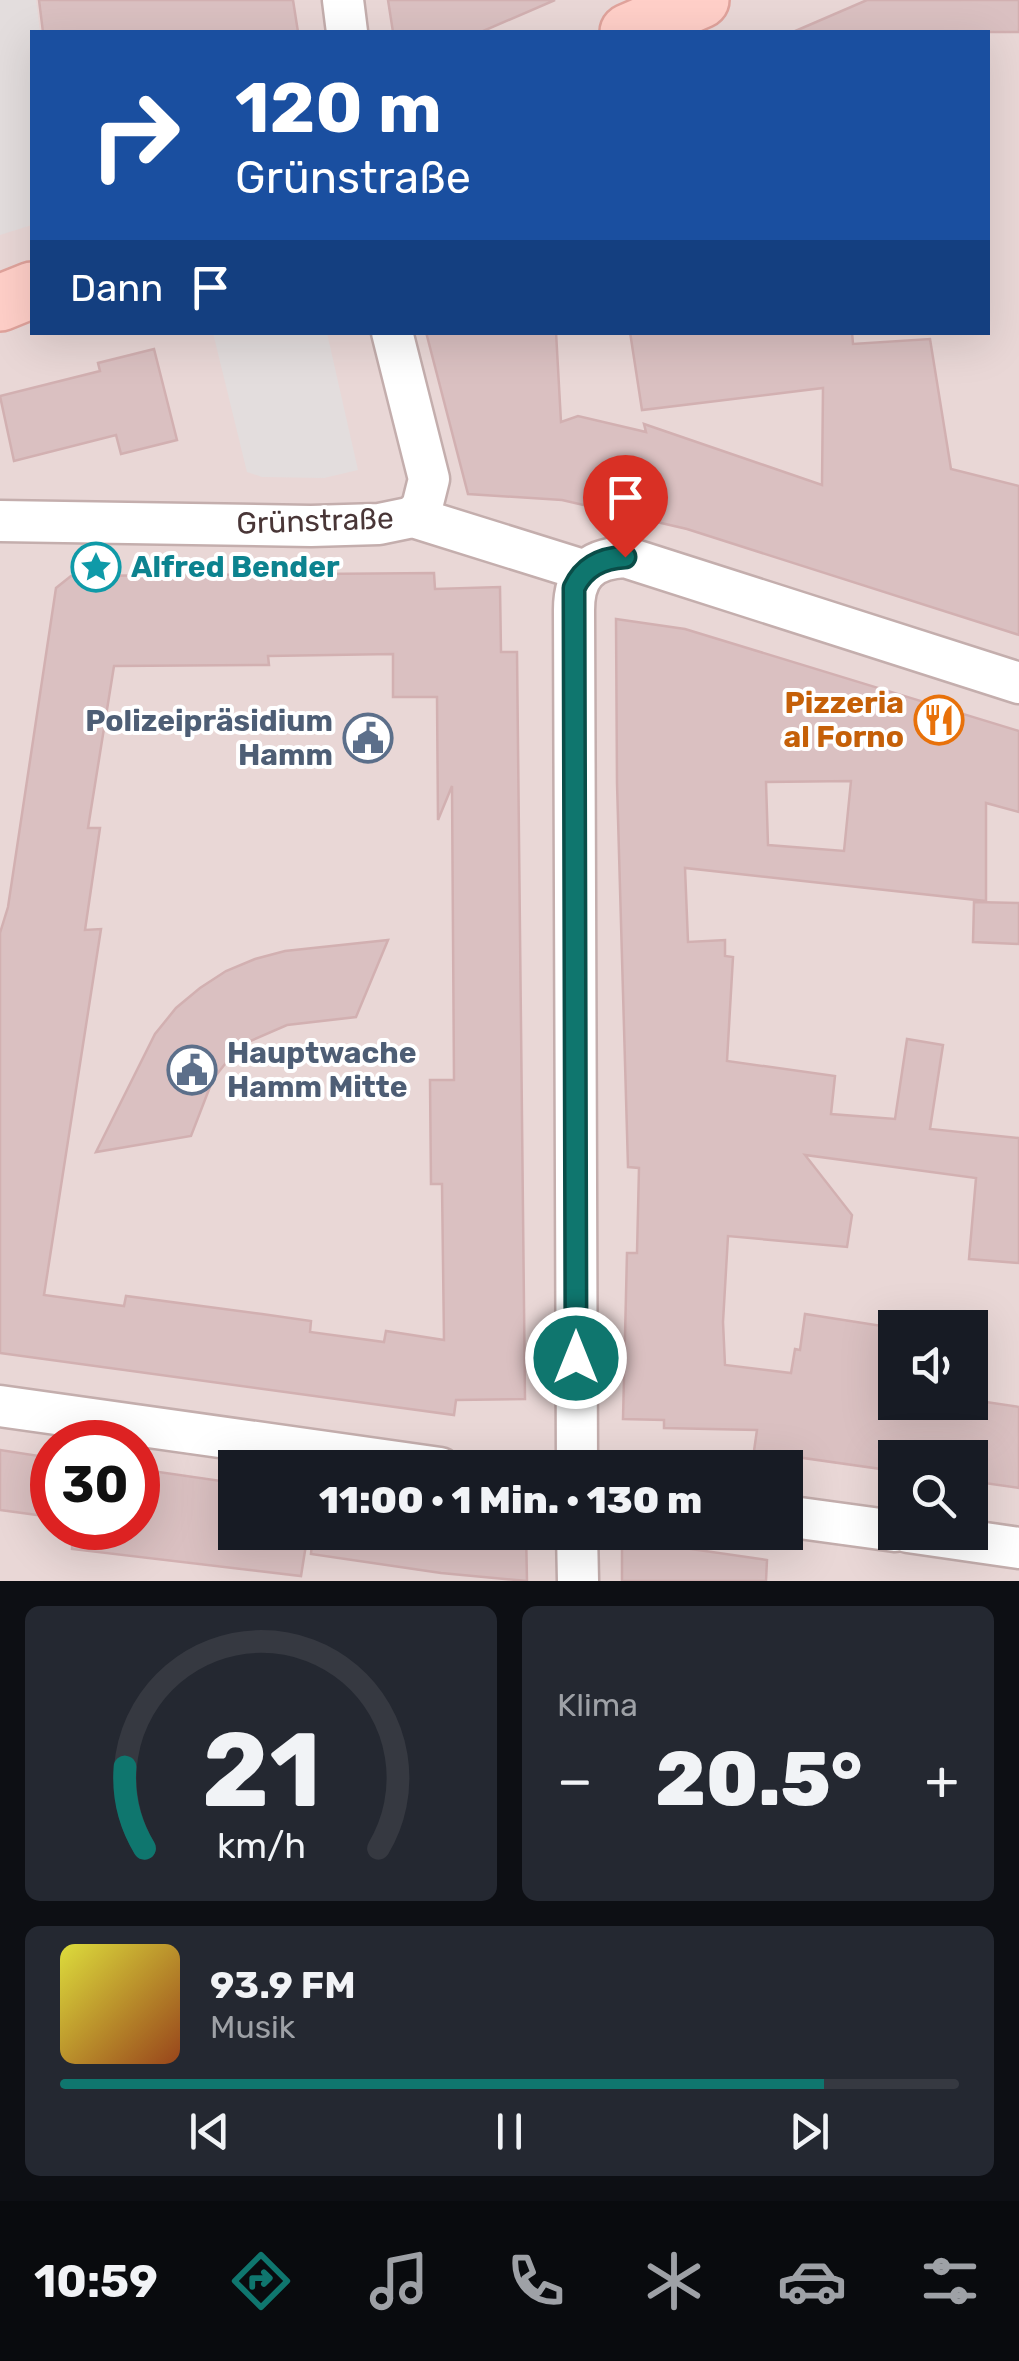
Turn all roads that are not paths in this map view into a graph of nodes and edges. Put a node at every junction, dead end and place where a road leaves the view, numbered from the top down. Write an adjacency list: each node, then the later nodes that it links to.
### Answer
1 (342, 0): 3 (street)
2 (701, 0): 4 (main road)
3 (347, 30)
4 (633, 30)
5 (30, 291): 6 (main road)
6 (0, 303)
7 (393, 335): 8 (street)
8 (413, 517): 9 (street, Grünstraße); 10 (street, Grünstraße)
9 (0, 521)
10 (586, 571): 11 (street); 14 (street)
11 (1019, 682)
12 (0, 1406): 13 (street)
13 (312, 1450)
14 (577, 1450)
15 (803, 1518): 16 (street)
16 (878, 1529)
17 (988, 1544): 18 (street)
18 (1019, 1548)
19 (578, 1550): 20 (street)
20 (578, 1581)

